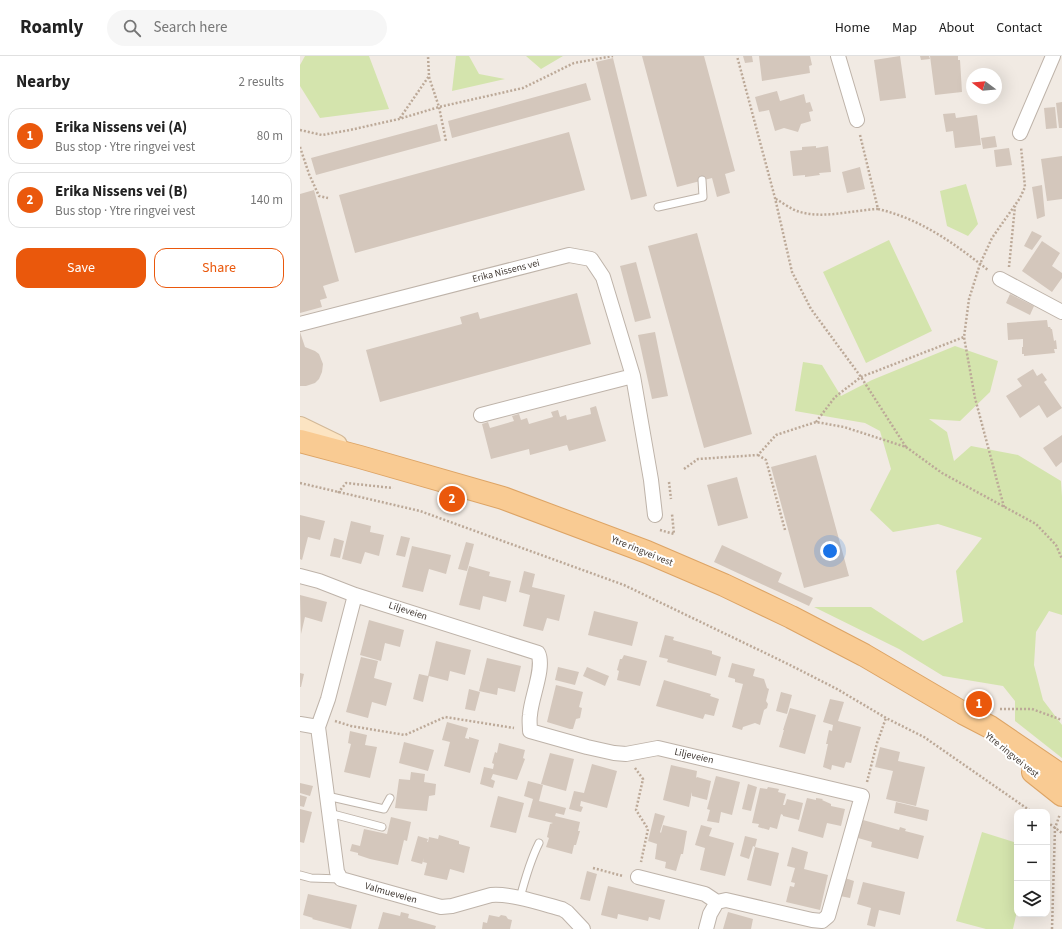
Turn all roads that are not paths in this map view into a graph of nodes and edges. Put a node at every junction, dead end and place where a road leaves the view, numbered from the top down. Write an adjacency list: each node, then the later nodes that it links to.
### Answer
1 (838, 56): 3 (street)
2 (1053, 59): 4 (street)
3 (857, 120)
4 (1020, 133)
5 (702, 180): 6 (lane)
6 (658, 207)
7 (1004, 281): 8 (street)
8 (1062, 312)
9 (300, 324): 10 (street, Erika Nissens vei)
10 (633, 376): 11 (street); 15 (street, Erika Nissens vei)
11 (482, 415)
12 (300, 427): 14 (main road)
13 (300, 441): 14 (main road, Ytre ringvei vest)
14 (360, 456): 18 (main road, Ytre ringvei vest)
15 (655, 515)
16 (300, 576): 17 (street, Liljeveien)
17 (356, 595): 20 (street); 32 (street, Liljeveien)
18 (963, 713): 21 (main road, Ytre ringvei vest); 22 (main road, Ytre ringvei vest)
19 (300, 724): 20 (street)
20 (318, 727): 23 (street)
21 (1062, 776)
22 (1062, 795)
23 (327, 796): 24 (lane); 25 (street)
24 (390, 798)
25 (329, 813): 26 (lane); 30 (street)
26 (382, 827)
27 (539, 843): 31 (lane)
28 (300, 875): 30 (lane)
29 (638, 876): 32 (street)
30 (341, 878): 31 (street, Valmueveien)
31 (520, 898): 33 (street, Valmueveien)
32 (717, 902): 34 (street)
33 (583, 929)
34 (706, 929)

